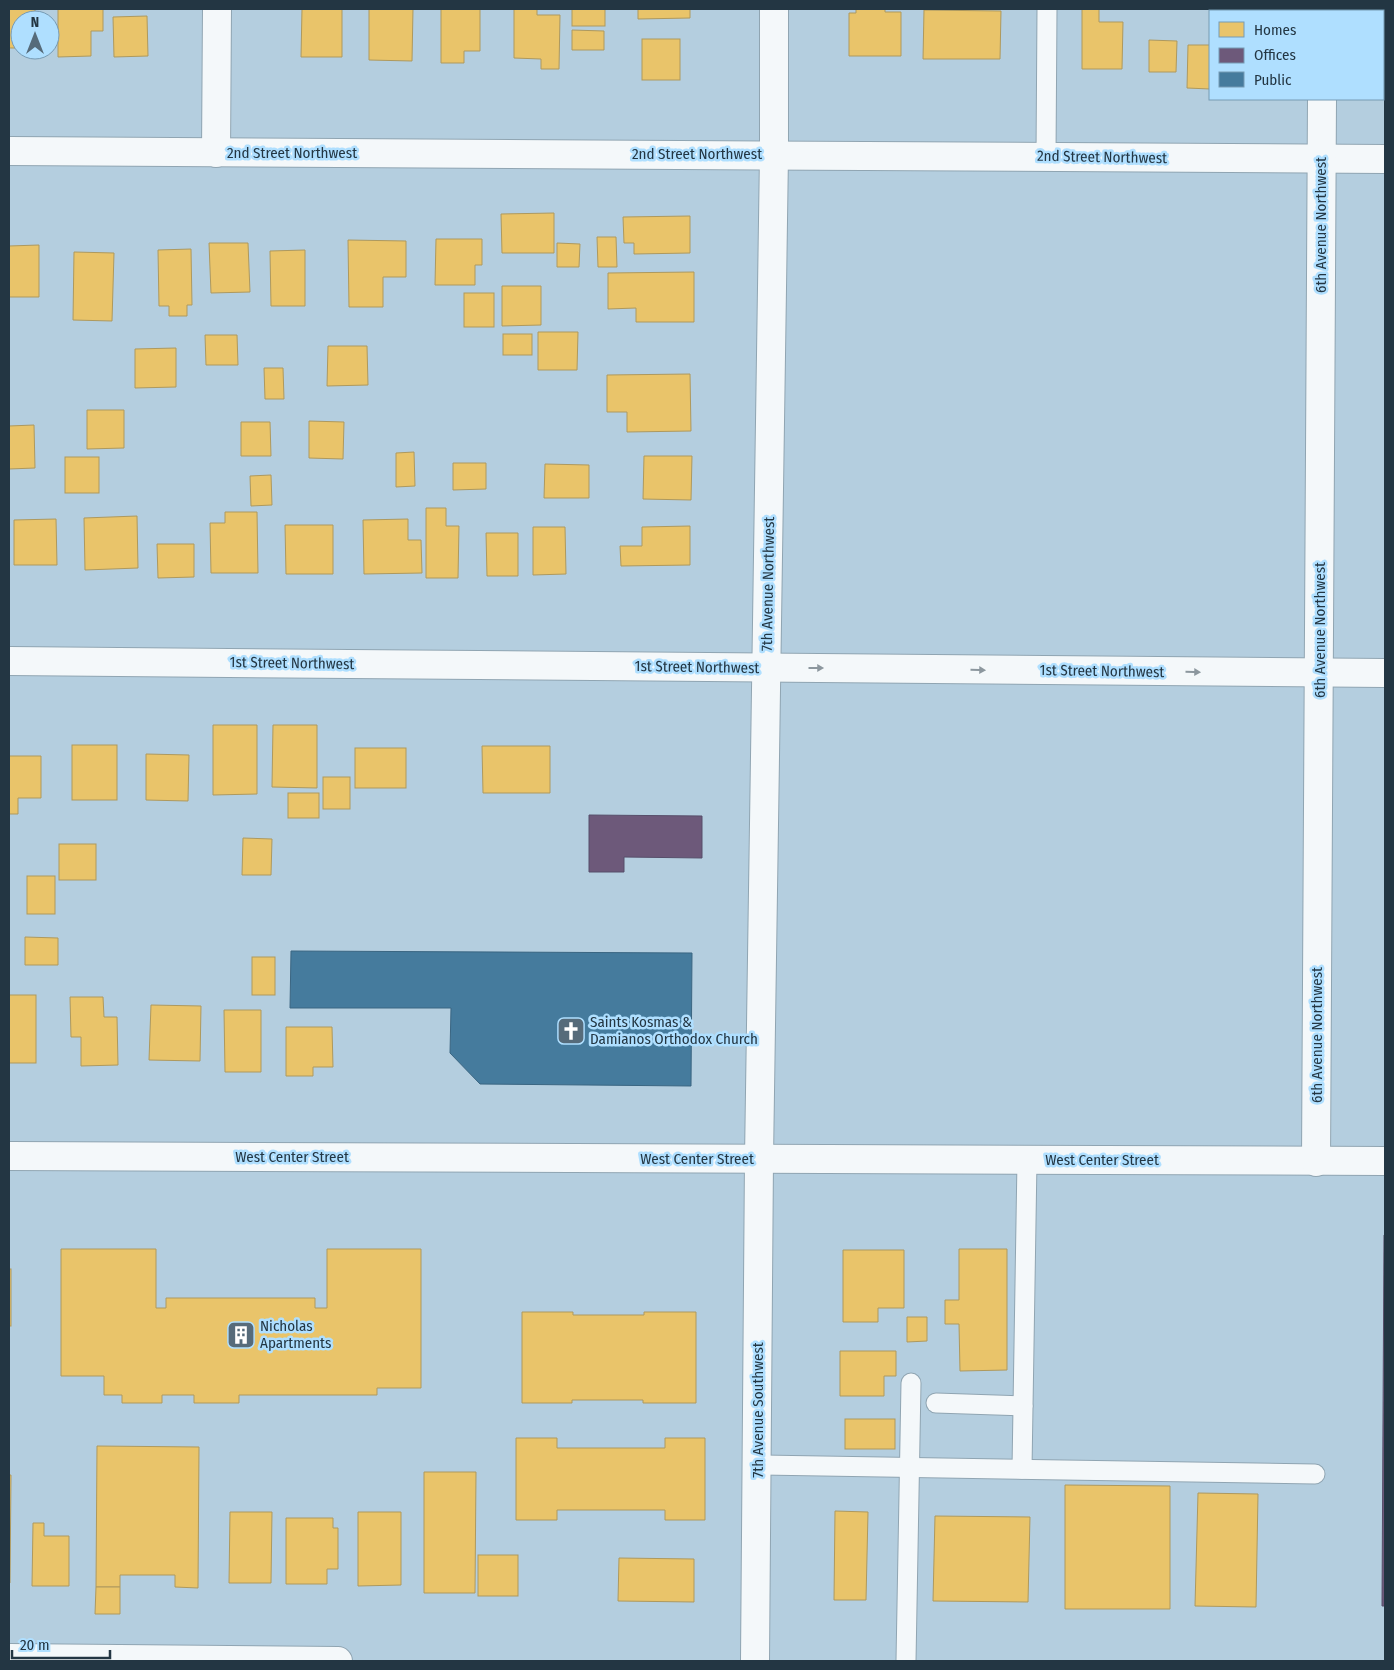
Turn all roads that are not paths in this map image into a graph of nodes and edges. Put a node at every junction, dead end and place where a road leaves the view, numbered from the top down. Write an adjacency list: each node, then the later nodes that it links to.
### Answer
1 (217, 9): 6 (street)
2 (774, 9): 7 (street, 7th Avenue Northwest)
3 (1047, 9): 8 (lane)
4 (1322, 100): 9 (street, 6th Avenue Northwest)
5 (9, 151): 6 (street, 2nd Street Northwest)
6 (216, 153): 7 (street, 2nd Street Northwest)
7 (774, 154): 8 (street, 2nd Street Northwest); 12 (street, 7th Avenue Northwest)
8 (1046, 156): 9 (street, 2nd Street Northwest)
9 (1321, 159): 10 (street, 2nd Street Northwest); 13 (street, 6th Avenue Northwest)
10 (1385, 159)
11 (9, 661): 12 (street, 1st Street Northwest)
12 (767, 668): 13 (street, 1st Street Northwest, one-way to 13); 16 (street, 7th Avenue Northwest)
13 (1320, 673): 14 (street, 1st Street Northwest); 19 (street, 6th Avenue Northwest)
14 (1385, 673)
15 (9, 1156): 16 (street, West Center Street)
16 (759, 1159): 17 (street, West Center Street); 23 (street, 7th Avenue Southwest)
17 (1027, 1160): 19 (street, West Center Street); 22 (lane)
18 (1385, 1161): 19 (street, West Center Street)
19 (1316, 1162)
20 (911, 1383): 24 (lane)
21 (936, 1403): 22 (lane)
22 (1023, 1406): 25 (lane)
23 (758, 1465): 24 (lane); 29 (street, 7th Avenue Southwest)
24 (910, 1467): 25 (lane); 30 (lane)
25 (1022, 1469): 26 (lane)
26 (1315, 1474)
27 (9, 1658): 28 (street)
28 (338, 1661)
29 (756, 1661)
30 (906, 1661)

